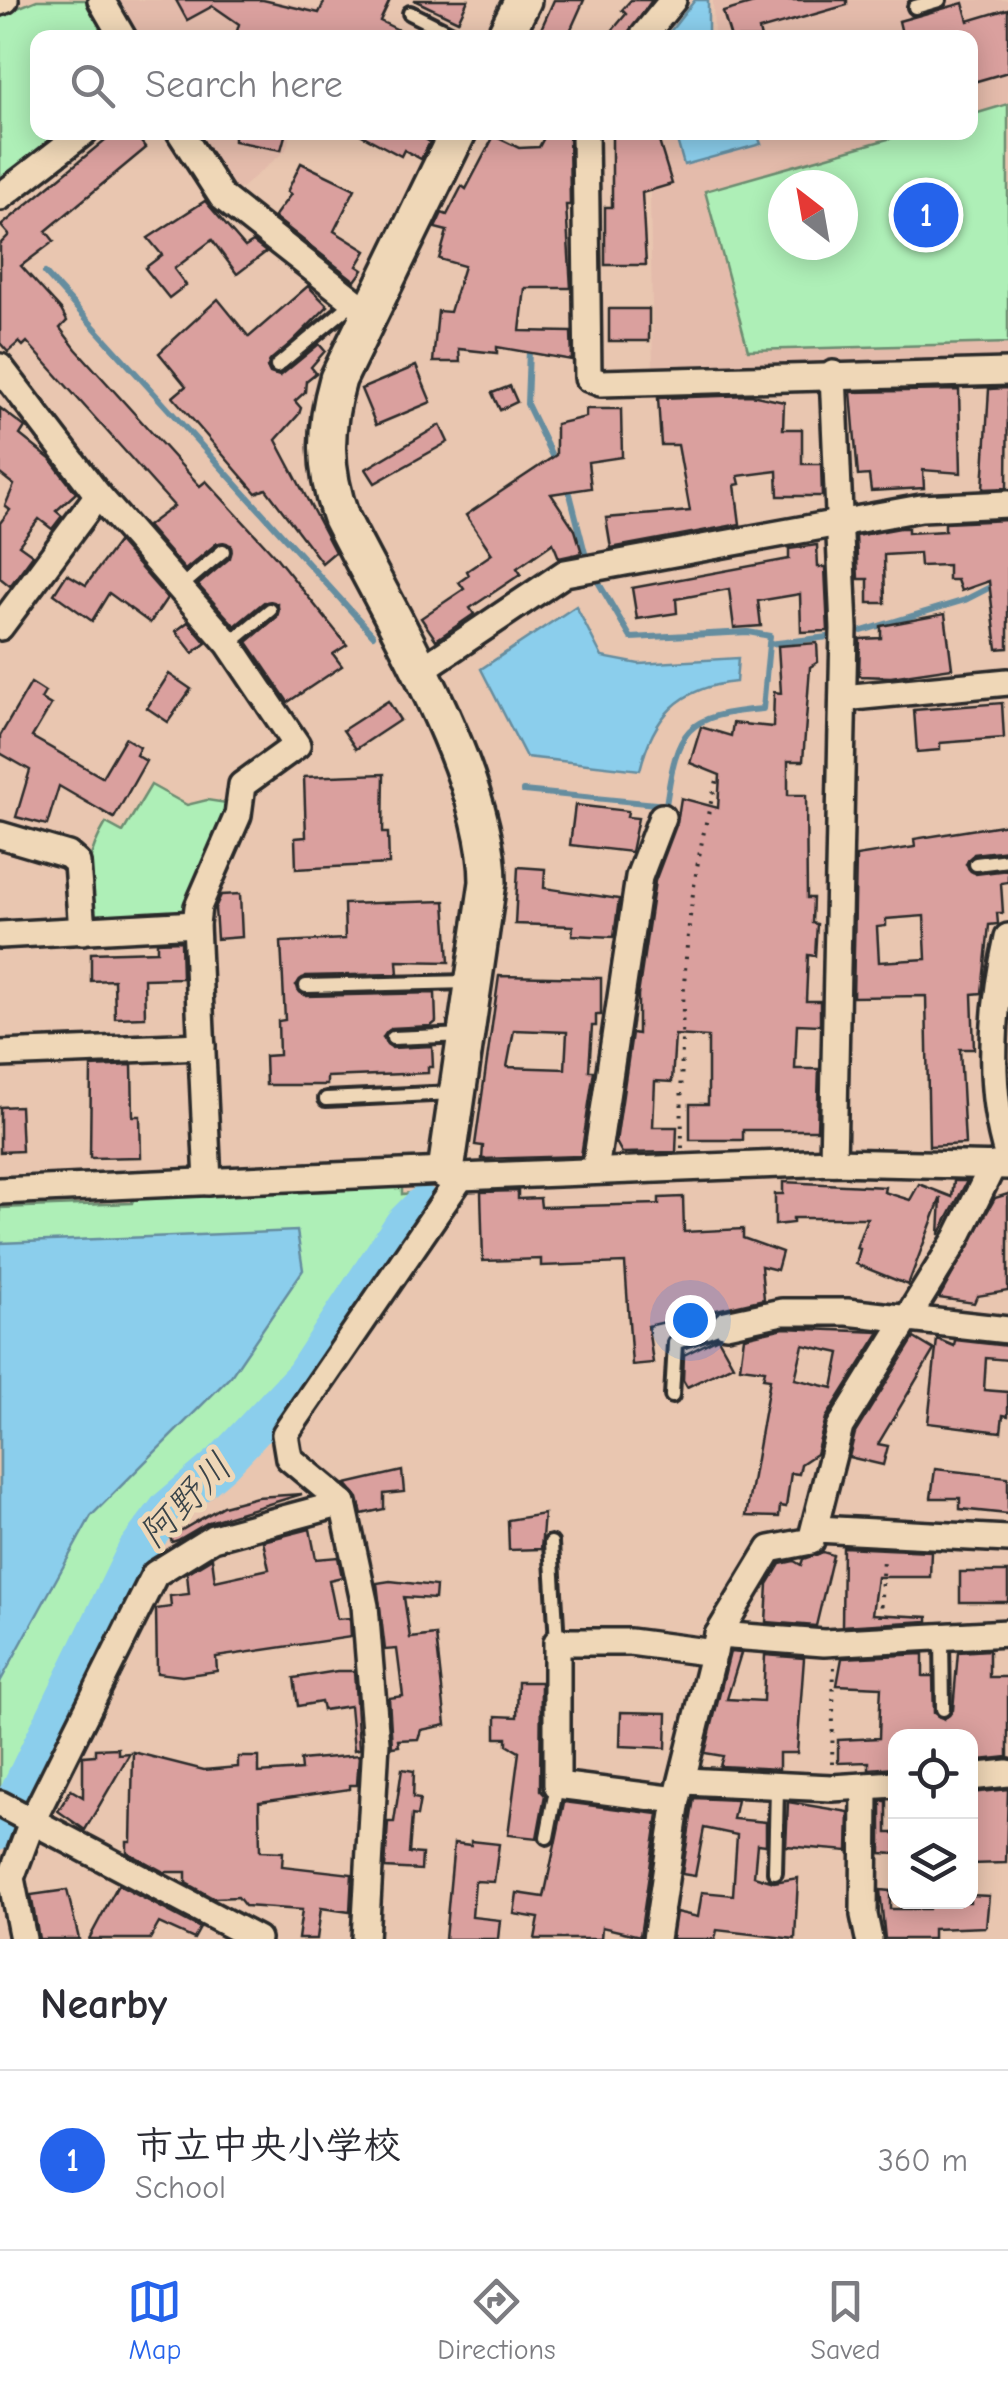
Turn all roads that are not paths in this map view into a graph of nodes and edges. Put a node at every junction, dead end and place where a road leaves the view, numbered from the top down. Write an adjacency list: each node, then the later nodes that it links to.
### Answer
1 (102, 0): 7 (street)
2 (522, 0): 9 (street)
3 (673, 0): 10 (street)
4 (939, 0): 5 (lane)
5 (916, 7)
6 (410, 13): 8 (lane)
7 (118, 30)
8 (444, 30)
9 (508, 30)
10 (649, 30)
11 (74, 140): 15 (street)
12 (185, 140): 16 (street)
13 (449, 140): 16 (street)
14 (585, 140): 20 (street)
15 (0, 197)
16 (362, 307): 17 (lane); 29 (street)
17 (277, 366)
18 (0, 367): 21 (street)
19 (1008, 372): 20 (street)
20 (833, 374): 23 (street)
21 (98, 495): 25 (street); 27 (street)
22 (1008, 504): 23 (street)
23 (840, 524): 29 (street); 31 (street)
24 (223, 550): 25 (lane)
25 (180, 588): 28 (street)
26 (270, 610): 28 (lane)
27 (0, 627)
28 (229, 644): 36 (street)
29 (418, 672): 40 (street)
30 (1008, 682): 31 (street)
31 (843, 698): 48 (street)
32 (662, 817): 50 (street)
33 (0, 835): 37 (street)
34 (1008, 860): 35 (lane)
35 (976, 864)
36 (196, 924): 37 (street); 44 (street)
37 (82, 930): 38 (street)
38 (0, 935)
39 (1008, 938): 49 (street)
40 (474, 981): 41 (lane); 42 (street)
41 (306, 986)
42 (466, 1036): 43 (lane); 46 (street)
43 (393, 1038)
44 (202, 1046): 45 (street); 52 (street)
45 (0, 1054)
46 (458, 1093): 47 (lane); 51 (street)
47 (326, 1099)
48 (833, 1162): 49 (street); 50 (street)
49 (1003, 1163): 54 (street)
50 (595, 1172): 51 (street)
51 (453, 1174): 52 (street); 58 (street)
52 (208, 1182): 53 (street)
53 (0, 1191)
54 (904, 1321): 55 (street); 56 (street); 59 (street)
55 (726, 1324): 57 (lane)
56 (1008, 1330)
57 (672, 1396)
58 (343, 1503): 75 (street); 81 (street)
59 (816, 1529): 60 (street); 65 (street)
60 (1008, 1539)
61 (551, 1543): 64 (lane)
62 (1008, 1633): 63 (street)
63 (942, 1640): 65 (street); 66 (lane)
64 (556, 1642): 65 (street); 69 (street)
65 (716, 1644): 73 (street)
66 (943, 1709)
67 (1008, 1773): 68 (street)
68 (978, 1776)
69 (556, 1784): 73 (street); 76 (lane)
70 (888, 1785): 72 (street)
71 (777, 1788): 72 (street); 73 (street); 77 (lane)
72 (864, 1788): 83 (street)
73 (680, 1790): 82 (street)
74 (0, 1804): 75 (street)
75 (30, 1818): 78 (street); 80 (street)
76 (547, 1837)
77 (775, 1872)
78 (6, 1882): 79 (street)
79 (23, 1939)
80 (257, 1939)
81 (366, 1939)
82 (656, 1939)
83 (869, 1939)

